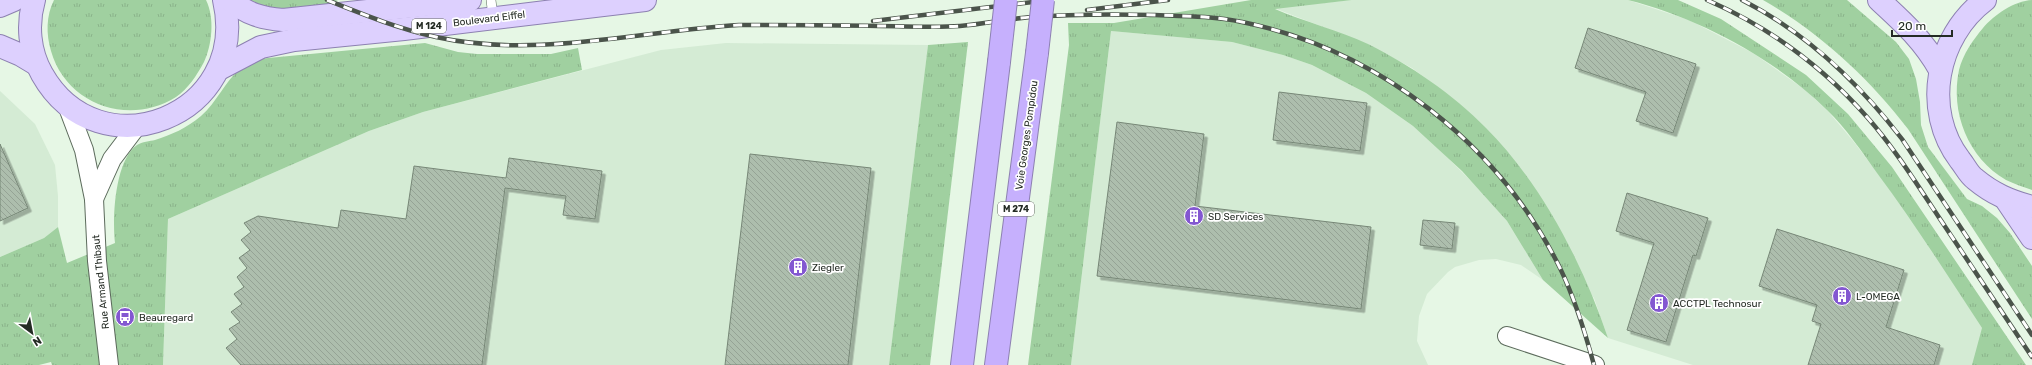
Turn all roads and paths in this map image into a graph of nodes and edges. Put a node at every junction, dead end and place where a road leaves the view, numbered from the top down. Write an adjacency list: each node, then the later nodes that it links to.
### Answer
1 (14, 0): 12 (main road)
2 (34, 0): 15 (main road)
3 (224, 0): 16 (main road)
4 (230, 0): 5 (main road, Boulevard Eiffel / M 124)
5 (470, 0)
6 (645, 0): 11 (main road, Boulevard Eiffel / M 124)
7 (1006, 0): 26 (highway, bridge)
8 (1043, 0): 27 (highway, Voie Georges Pompidou / M 274, bridge)
9 (1879, 0): 17 (main road)
10 (1985, 0): 17 (main road)
11 (601, 2): 13 (main road, Boulevard Eiffel / M 124)
12 (0, 6)
13 (492, 9): 16 (main road, Boulevard Eiffel / M 124)
14 (0, 46): 15 (main road)
15 (36, 64): 18 (main road)
16 (219, 69): 19 (main road)
17 (1940, 70): 21 (main road)
18 (67, 105): 19 (main road); 20 (street, Rue Armand Thibaut)
19 (137, 126): 20 (street, Rue Armand Thibaut)
20 (94, 199): 25 (street, Rue Armand Thibaut)
21 (2007, 200): 22 (main road); 23 (main road)
22 (2032, 207)
23 (2032, 238)
24 (1507, 336): 28 (street)
25 (109, 365)
26 (962, 365)
27 (996, 365)
28 (1595, 365)

